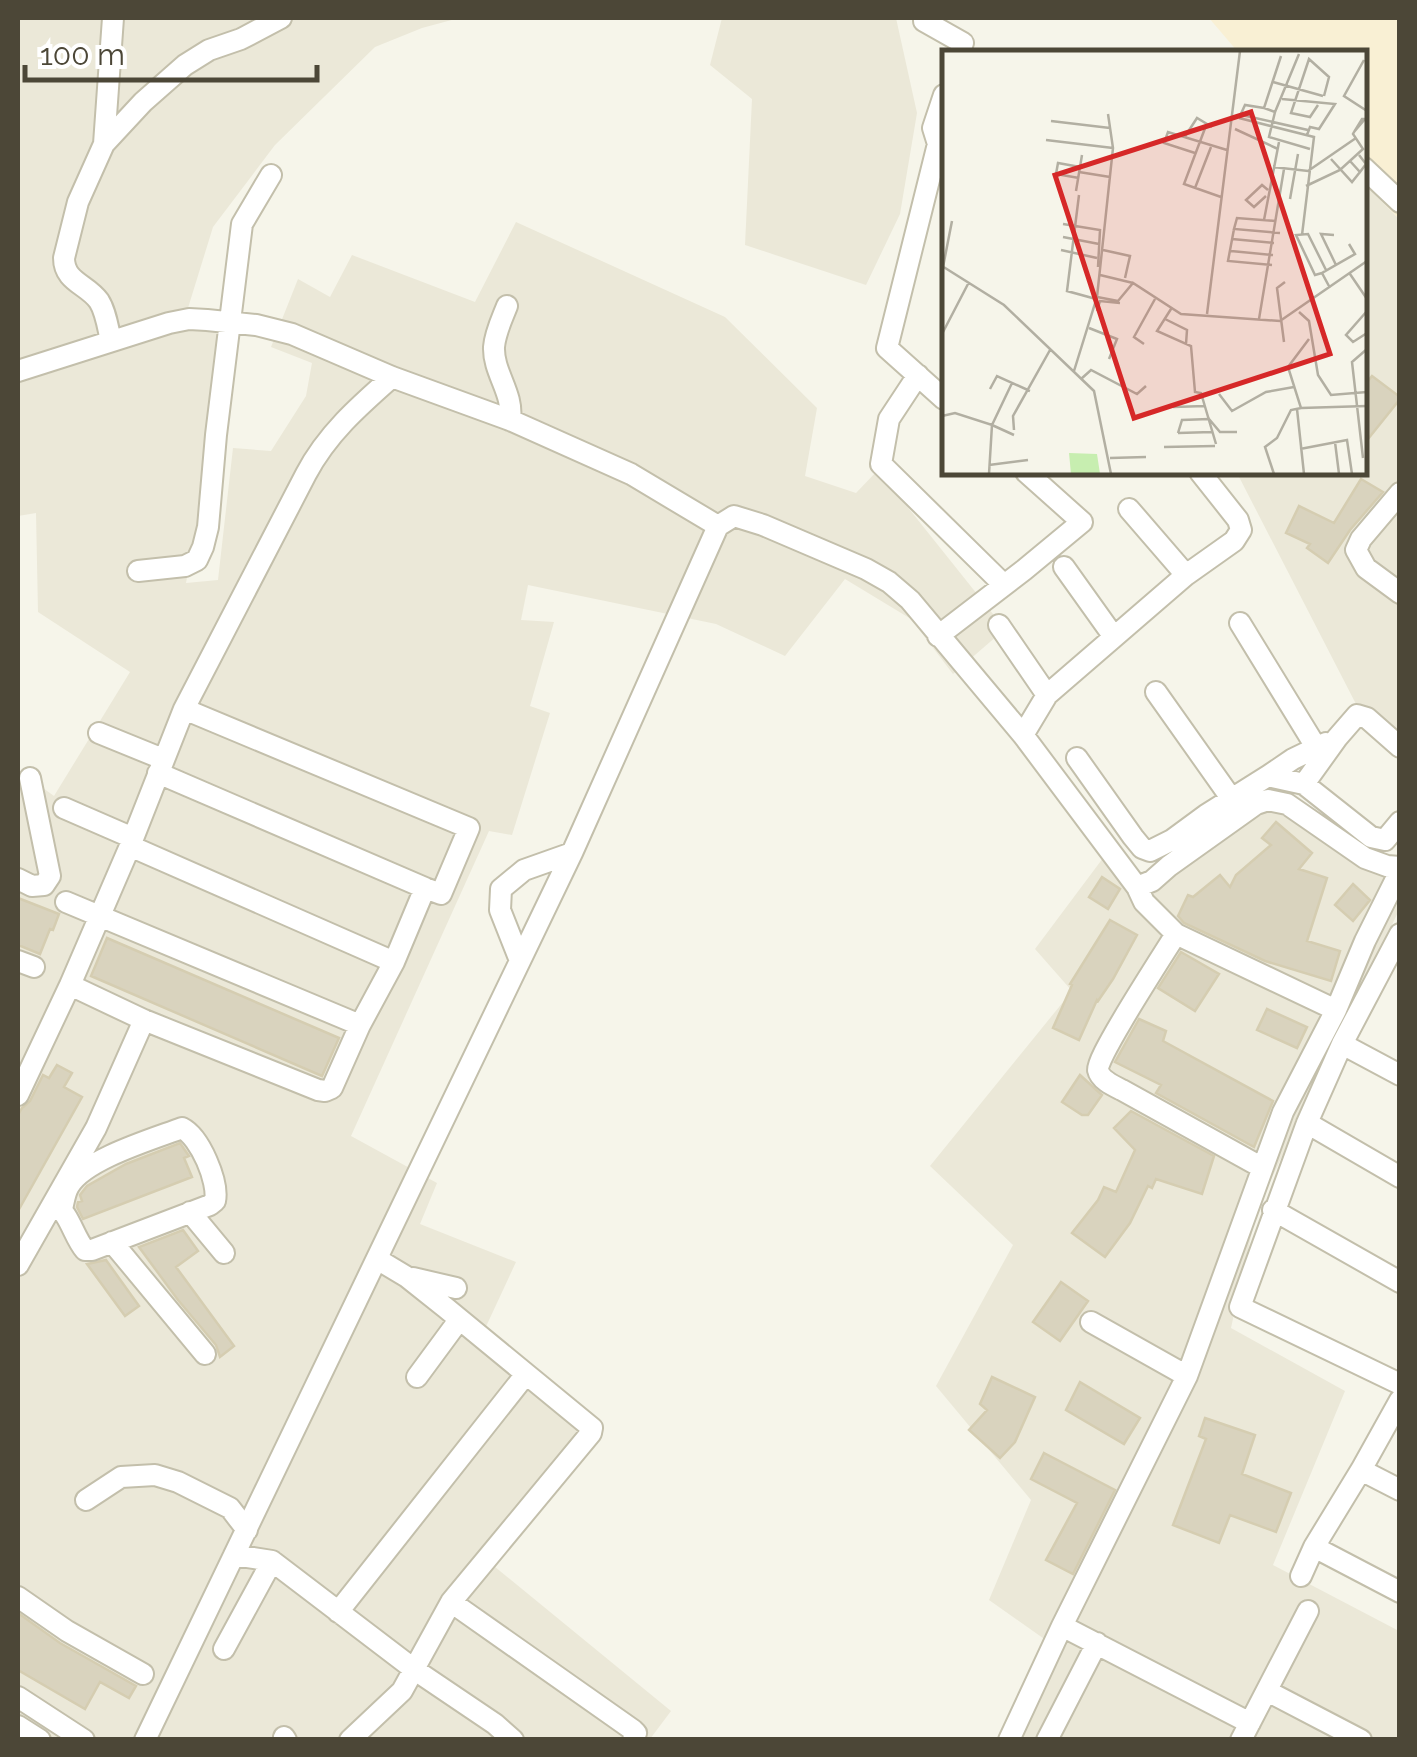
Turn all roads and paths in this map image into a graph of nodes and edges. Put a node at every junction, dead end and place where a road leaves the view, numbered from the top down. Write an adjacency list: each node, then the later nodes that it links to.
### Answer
1 (113, 18): 6 (street)
2 (281, 18): 6 (street)
3 (924, 18): 4 (street)
4 (960, 50)
5 (942, 100): 14 (street)
6 (104, 144): 12 (street)
7 (1367, 171): 9 (street)
8 (271, 175): 11 (street)
9 (1400, 202)
10 (507, 306): 17 (street)
11 (230, 321): 12 (street); 15 (street); 24 (street)
12 (111, 341): 13 (street)
13 (18, 370)
14 (918, 375): 16 (street); 26 (street)
15 (392, 377): 17 (street); 34 (street)
16 (942, 397)
17 (510, 420): 22 (street)
18 (1029, 475): 26 (street)
19 (1202, 475): 25 (street)
20 (1400, 493): 27 (street)
21 (1129, 510): 25 (street)
22 (726, 521): 30 (street); 49 (street)
23 (1064, 567): 31 (street)
24 (138, 570)
25 (1186, 575): 31 (street)
26 (1004, 585): 30 (street)
27 (1400, 593)
28 (1240, 624): 38 (street)
29 (999, 625): 33 (street)
30 (938, 636): 36 (street)
31 (1114, 637): 33 (street)
32 (1156, 692): 45 (street)
33 (1047, 695): 36 (street)
34 (184, 709): 41 (street); 52 (street)
35 (99, 733): 41 (street)
36 (1023, 734): 53 (street)
37 (1337, 738): 38 (street); 39 (street); 44 (street)
38 (1316, 747): 42 (street)
39 (1400, 747)
40 (1077, 758): 45 (street)
41 (160, 766): 48 (street); 52 (street)
42 (1268, 776): 44 (street); 45 (street)
43 (30, 778): 51 (street)
44 (1304, 784): 47 (street)
45 (1231, 798)
46 (64, 808): 48 (street)
47 (1400, 822)
48 (132, 842): 55 (street); 59 (street)
49 (572, 853): 58 (street); 58 (street)
50 (1400, 869): 53 (street); 62 (street)
51 (18, 879)
52 (425, 888): 59 (street)
53 (1136, 888): 56 (street)
54 (66, 902): 55 (street)
55 (99, 914): 61 (street); 64 (street)
56 (1176, 934): 62 (street); 70 (street)
57 (1400, 934): 60 (street)
58 (519, 958): 77 (street)
59 (394, 962): 64 (street)
60 (1392, 966): 65 (street)
61 (70, 985): 63 (street); 66 (street)
62 (1336, 1010): 70 (street)
63 (144, 1020): 64 (street); 72 (street)
64 (360, 1025)
65 (1342, 1044): 67 (street); 69 (street)
66 (25, 1057): 68 (street)
67 (1400, 1075)
68 (18, 1095)
69 (1306, 1123): 71 (street); 73 (street)
70 (1262, 1168): 87 (street)
71 (1400, 1177)
72 (58, 1206): 74 (street); 75 (street); 78 (street)
73 (1273, 1210): 80 (street); 88 (street)
74 (190, 1212): 75 (street); 76 (street)
75 (112, 1242): 84 (street)
76 (224, 1252)
77 (377, 1259): 79 (street); 93 (street)
78 (18, 1265)
79 (406, 1277): 81 (street); 82 (street)
80 (1400, 1282)
81 (456, 1288)
82 (460, 1320): 85 (street); 86 (street)
83 (1091, 1322): 87 (street)
84 (205, 1354)
85 (526, 1374): 100 (street); 102 (street)
86 (417, 1376)
87 (1187, 1376): 103 (street)
88 (1400, 1384)
89 (1400, 1400): 90 (street)
90 (1361, 1470): 91 (street); 94 (street)
91 (1400, 1490)
92 (86, 1500): 93 (street)
93 (246, 1530): 95 (street)
94 (1314, 1547): 97 (street); 98 (street)
95 (234, 1556): 96 (street); 115 (street)
96 (272, 1562): 102 (street); 105 (street)
97 (1301, 1576)
98 (1400, 1592)
99 (18, 1597): 107 (street)
100 (451, 1602): 106 (street); 119 (street)
101 (1308, 1611): 108 (street)
102 (338, 1612): 106 (street)
103 (1062, 1626): 104 (street); 120 (street)
104 (1097, 1644): 112 (street); 121 (street)
105 (224, 1650)
106 (415, 1670): 110 (street); 116 (street)
107 (143, 1674)
108 (1266, 1691): 112 (street); 122 (street)
109 (18, 1697): 114 (street)
110 (495, 1724): 117 (street); 118 (street)
111 (18, 1726): 113 (street)
112 (1245, 1731)
113 (40, 1740)
114 (84, 1740)
115 (145, 1740)
116 (350, 1740)
117 (476, 1740)
118 (513, 1740)
119 (633, 1740)
120 (1009, 1740)
121 (1047, 1740)
122 (1360, 1740)

